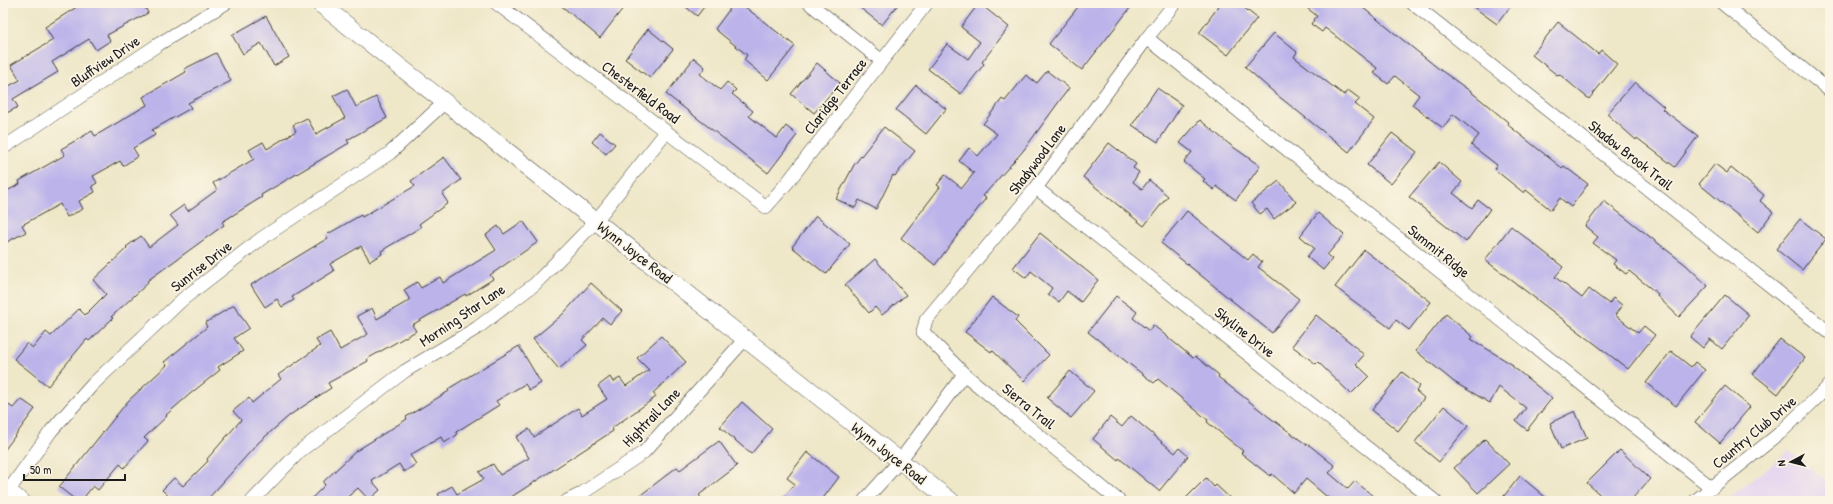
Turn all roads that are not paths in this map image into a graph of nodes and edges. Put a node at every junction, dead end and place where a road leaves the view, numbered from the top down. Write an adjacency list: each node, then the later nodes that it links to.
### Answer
1 (226, 3): 14 (street, Bluffview Drive)
2 (319, 3): 12 (street, Wynn Joyce Road)
3 (496, 3): 13 (street, Chesterfield Road)
4 (809, 3): 10 (street)
5 (927, 3): 10 (street, Claridge Terrace)
6 (1175, 3): 9 (street, Shadywood Lane)
7 (1412, 3): 19 (street, Shadow Brook Trail)
8 (1722, 3): 11 (street)
9 (1147, 38): 15 (street, Shadywood Lane); 25 (street, Summit Ridge)
10 (882, 61): 16 (street, Claridge Terrace)
11 (1830, 91)
12 (444, 102): 17 (street, Wynn Joyce Road); 24 (street, Sunrise Drive)
13 (666, 132): 16 (street, Chesterfield Road); 17 (street, Morning Star Lane)
14 (3, 148)
15 (1036, 188): 18 (street, Shadywood Lane); 32 (street, Skyline Drive)
16 (766, 207)
17 (596, 222): 20 (street, Wynn Joyce Road); 27 (street, Morning Star Lane)
18 (923, 332): 21 (street, Sierra Trail)
19 (1830, 332)
20 (745, 339): 23 (street, Wynn Joyce Road); 28 (street, Hightrail Lane)
21 (964, 374): 23 (street); 31 (street, Sierra Trail)
22 (1830, 385): 25 (street, Country Club Drive)
23 (899, 462): 29 (street); 30 (street, Wynn Joyce Road)
24 (6, 487): 26 (street)
25 (1712, 488): 33 (street, Country Club Drive)
26 (24, 501)
27 (252, 501)
28 (567, 501)
29 (864, 501)
30 (951, 501)
31 (1119, 501)
32 (1435, 501)
33 (1696, 501)

